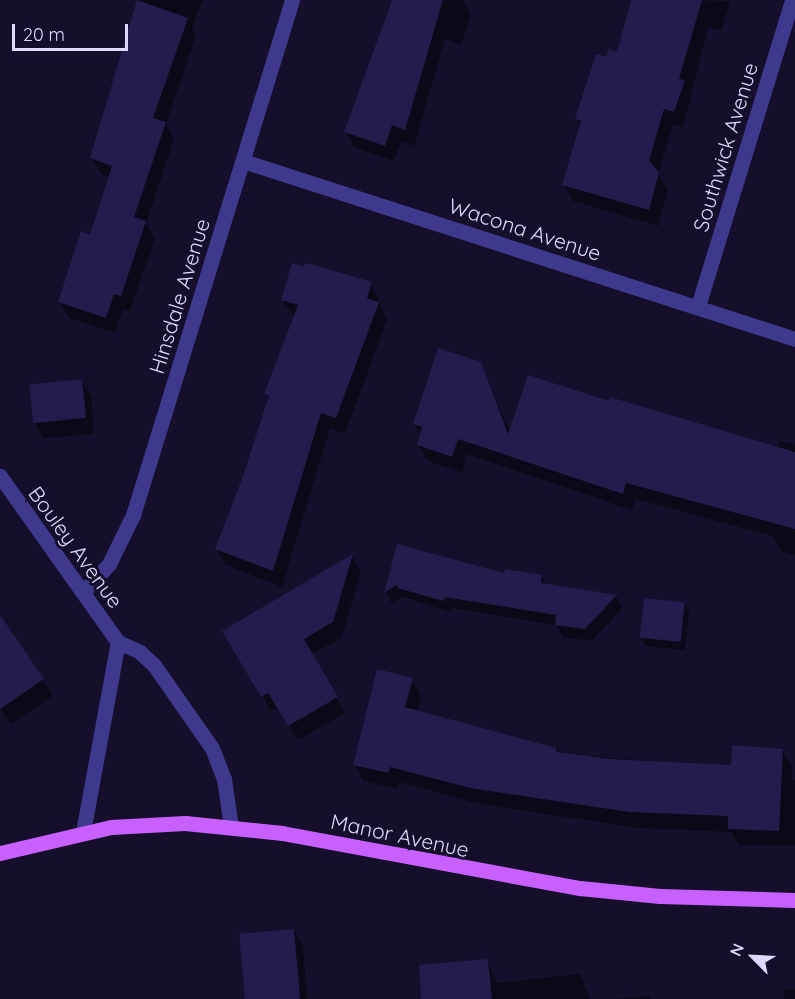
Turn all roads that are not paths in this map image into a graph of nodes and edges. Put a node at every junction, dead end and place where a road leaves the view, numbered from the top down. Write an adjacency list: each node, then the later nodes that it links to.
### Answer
1 (292, 0): 3 (street, Hinsdale Avenue)
2 (792, 0): 4 (street, Southwick Avenue)
3 (243, 161): 4 (street, Wacona Avenue); 7 (street, Hinsdale Avenue)
4 (699, 306): 5 (street, Wacona Avenue)
5 (795, 339)
6 (0, 476): 7 (street, Bouley Avenue)
7 (83, 592): 8 (street, Bouley Avenue)
8 (118, 642): 9 (street, Bouley Avenue); 10 (street, Bouley Avenue)
9 (231, 826): 10 (main road, Manor Avenue); 12 (main road, Manor Avenue)
10 (83, 832): 11 (main road, Manor Avenue)
11 (0, 853)
12 (795, 900)

